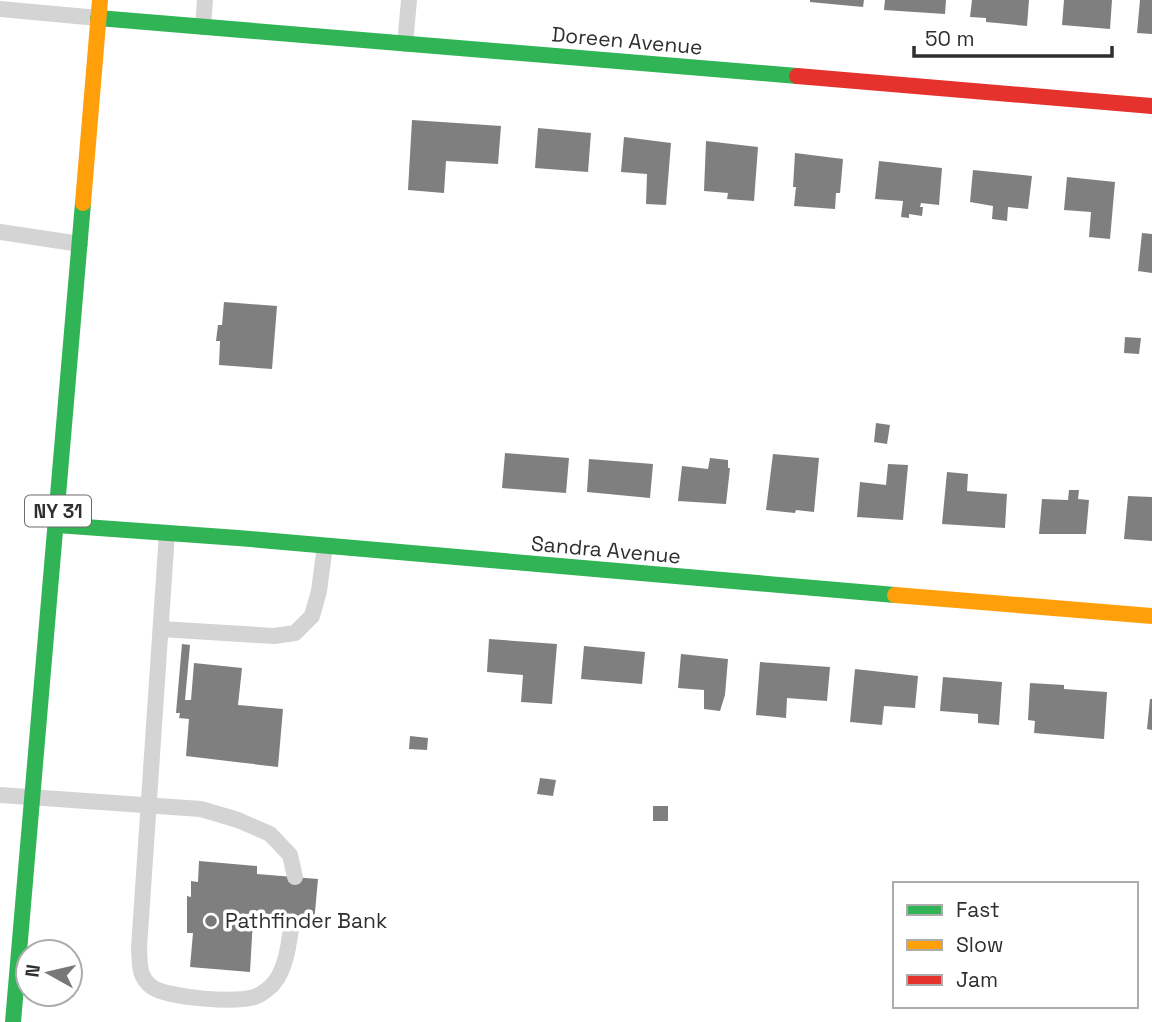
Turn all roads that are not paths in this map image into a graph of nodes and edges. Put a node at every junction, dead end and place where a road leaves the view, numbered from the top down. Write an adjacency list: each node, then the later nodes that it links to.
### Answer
1 (100, 0): 5 (street, NY 31)
2 (205, 0): 6 (lane)
3 (409, 0): 7 (lane)
4 (0, 9): 5 (lane)
5 (98, 18): 6 (street, Doreen Avenue); 10 (street, NY 31)
6 (203, 27): 7 (street, Doreen Avenue)
7 (405, 44): 8 (street, Doreen Avenue)
8 (1152, 106)
9 (0, 232): 10 (lane)
10 (80, 244): 11 (street, NY 31)
11 (57, 525): 12 (street, Sandra Avenue); 17 (street, NY 31)
12 (167, 533): 13 (street, Sandra Avenue); 15 (lane)
13 (325, 546): 14 (street, Sandra Avenue); 15 (lane)
14 (1152, 616)
15 (161, 629): 18 (lane)
16 (0, 795): 17 (lane)
17 (33, 799): 18 (lane); 21 (street, NY 31)
18 (149, 805): 19 (lane); 20 (lane)
19 (295, 877)
20 (292, 922)
21 (13, 1022)

